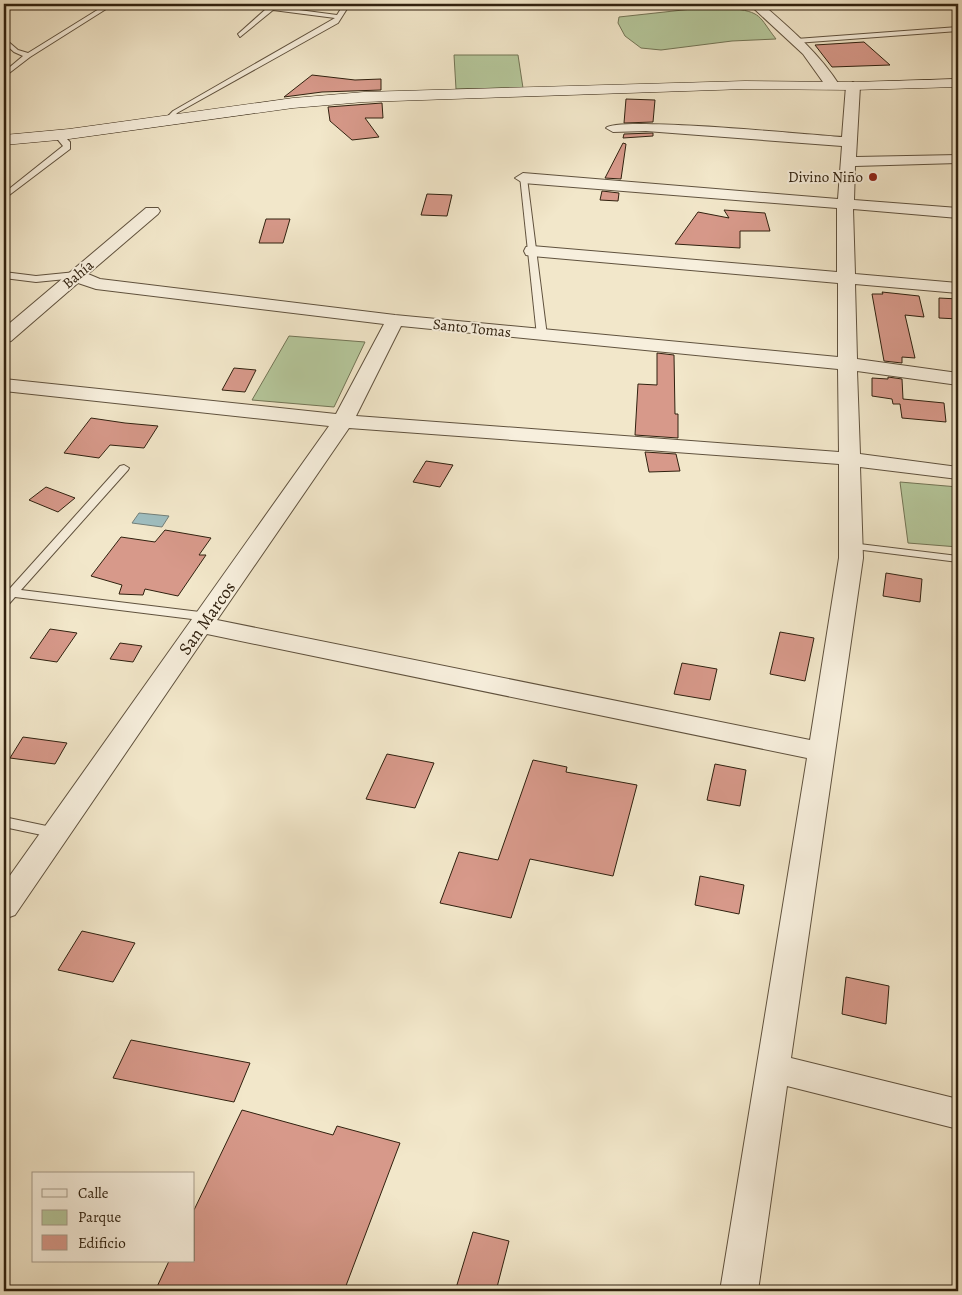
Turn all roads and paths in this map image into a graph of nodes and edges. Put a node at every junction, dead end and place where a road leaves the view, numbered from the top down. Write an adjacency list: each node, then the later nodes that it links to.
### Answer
1 (111, 4): 11 (lane)
2 (240, 4): 5 (lane)
3 (347, 4): 6 (lane)
4 (755, 4): 10 (street)
5 (274, 6): 6 (lane); 8 (lane)
6 (340, 18): 16 (lane)
7 (958, 29): 10 (lane)
8 (240, 35)
9 (4, 40): 11 (lane)
10 (796, 41): 14 (street)
11 (28, 56): 12 (lane)
12 (4, 75)
13 (958, 83): 15 (street)
14 (832, 86): 15 (street); 16 (street)
15 (853, 86): 20 (street)
16 (167, 121): 18 (street)
17 (613, 128): 20 (street)
18 (58, 135): 19 (street); 24 (lane)
19 (4, 140)
20 (849, 142): 22 (street)
21 (958, 159): 22 (street)
22 (848, 162): 25 (street)
23 (522, 178): 25 (street); 28 (lane)
24 (4, 198)
25 (846, 204): 27 (street); 31 (street)
26 (152, 211): 30 (street, Bahía)
27 (958, 213)
28 (532, 250): 31 (street); 37 (lane)
29 (4, 275): 32 (lane)
30 (76, 275): 32 (lane); 33 (street, Santo Tomas); 35 (street, Bahía)
31 (846, 278): 34 (street); 39 (street)
32 (36, 279): 35 (lane)
33 (96, 284): 35 (street, Santo Tomas); 36 (street, Santo Tomas)
34 (958, 288)
35 (54, 294): 38 (street, Bahía)
36 (395, 320): 37 (street, Santo Tomas); 42 (street, San Marcos)
37 (542, 336): 39 (street, Santo Tomas)
38 (4, 337)
39 (848, 364): 40 (street, Santo Tomas); 43 (street)
40 (958, 378)
41 (4, 385): 42 (street)
42 (344, 421): 43 (street); 49 (street, San Marcos)
43 (850, 459): 45 (street); 46 (street)
44 (124, 468): 48 (lane)
45 (958, 474)
46 (851, 546): 47 (lane); 50 (street)
47 (958, 559)
48 (8, 597): 49 (lane)
49 (205, 621): 50 (street); 52 (street, San Marcos)
50 (822, 752): 54 (street)
51 (4, 822): 52 (lane)
52 (56, 833): 53 (street, San Marcos)
53 (4, 907)
54 (773, 1068): 55 (street); 56 (street)
55 (958, 1114)
56 (739, 1291)

